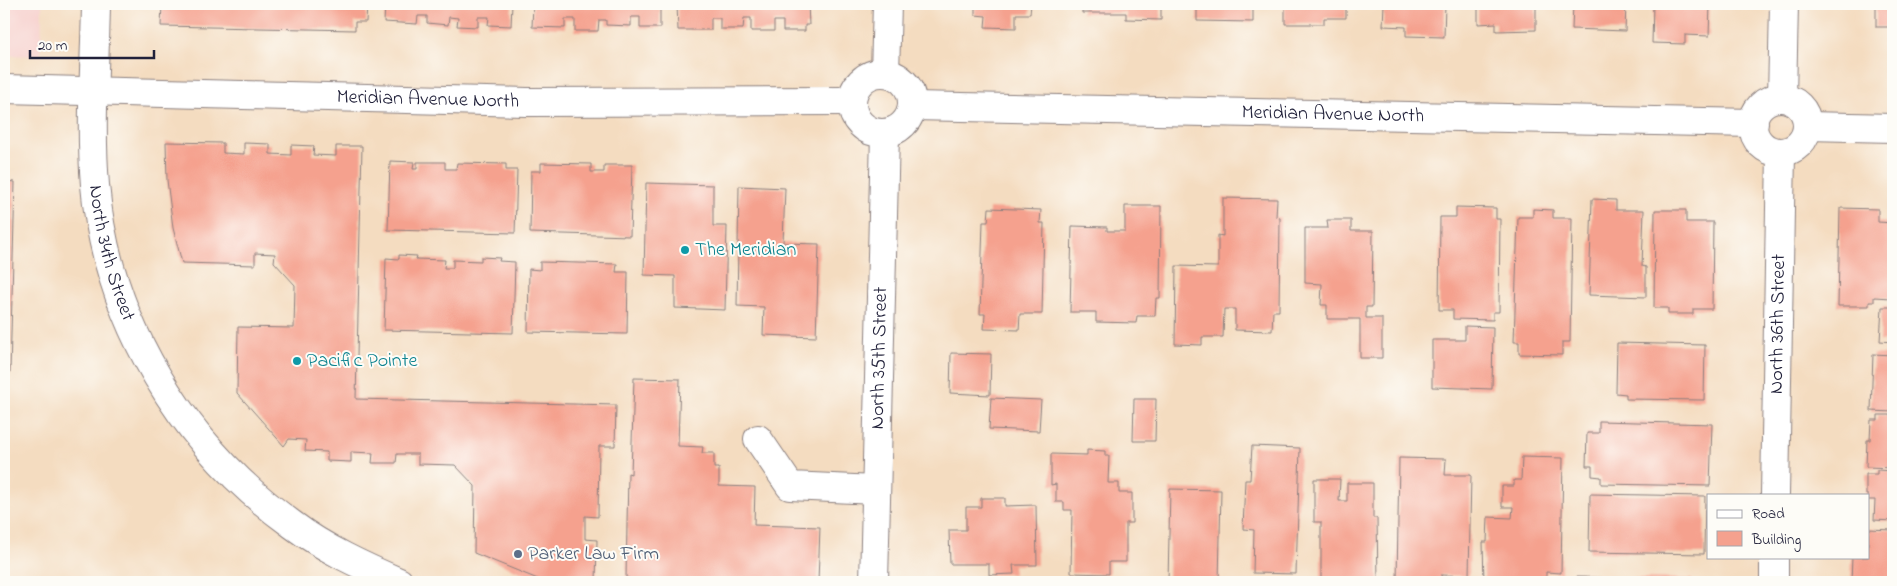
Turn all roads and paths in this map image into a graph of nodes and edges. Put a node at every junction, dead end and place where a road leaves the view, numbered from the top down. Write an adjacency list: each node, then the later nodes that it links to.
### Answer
1 (96, 4): 6 (street, North 34th Street)
2 (888, 4): 4 (street)
3 (1784, 4): 7 (street)
4 (885, 73): 8 (street); 9 (street)
5 (4, 89): 6 (street, Meridian Avenue North)
6 (94, 89): 8 (street, Meridian Avenue North); 19 (street, North 34th Street)
7 (1782, 98): 10 (street); 11 (street)
8 (852, 101): 13 (street)
9 (912, 106): 10 (street, Meridian Avenue North); 13 (street)
10 (1754, 123): 14 (street)
11 (1807, 126): 12 (street); 14 (street)
12 (1893, 128)
13 (885, 134): 16 (street, North 35th Street)
14 (1781, 152): 17 (street, North 36th Street)
15 (758, 439): 16 (street)
16 (875, 490): 20 (street, North 35th Street)
17 (1775, 494)
18 (1774, 558): 21 (street)
19 (399, 582)
20 (874, 582)
21 (1774, 582)

